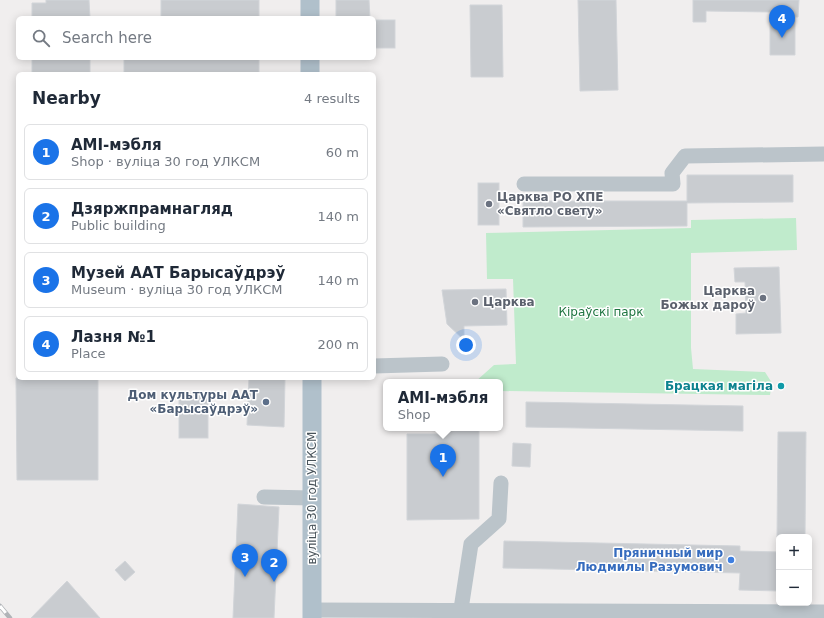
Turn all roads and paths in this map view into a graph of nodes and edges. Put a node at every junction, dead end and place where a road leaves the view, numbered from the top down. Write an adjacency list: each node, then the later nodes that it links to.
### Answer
1 (310, 0): 2 (main road)
2 (310, 16)
3 (310, 60): 4 (main road)
4 (310, 72)
5 (824, 154): 6 (street)
6 (524, 184)
7 (442, 364): 8 (street)
8 (376, 366)
9 (312, 380): 12 (main road, вуліца 30 год УЛКСМ)
10 (501, 483): 13 (street)
11 (264, 496): 12 (street)
12 (312, 498): 15 (main road, вуліца 30 год УЛКСМ)
13 (461, 609): 14 (street); 15 (street)
14 (824, 612)
15 (312, 614)

